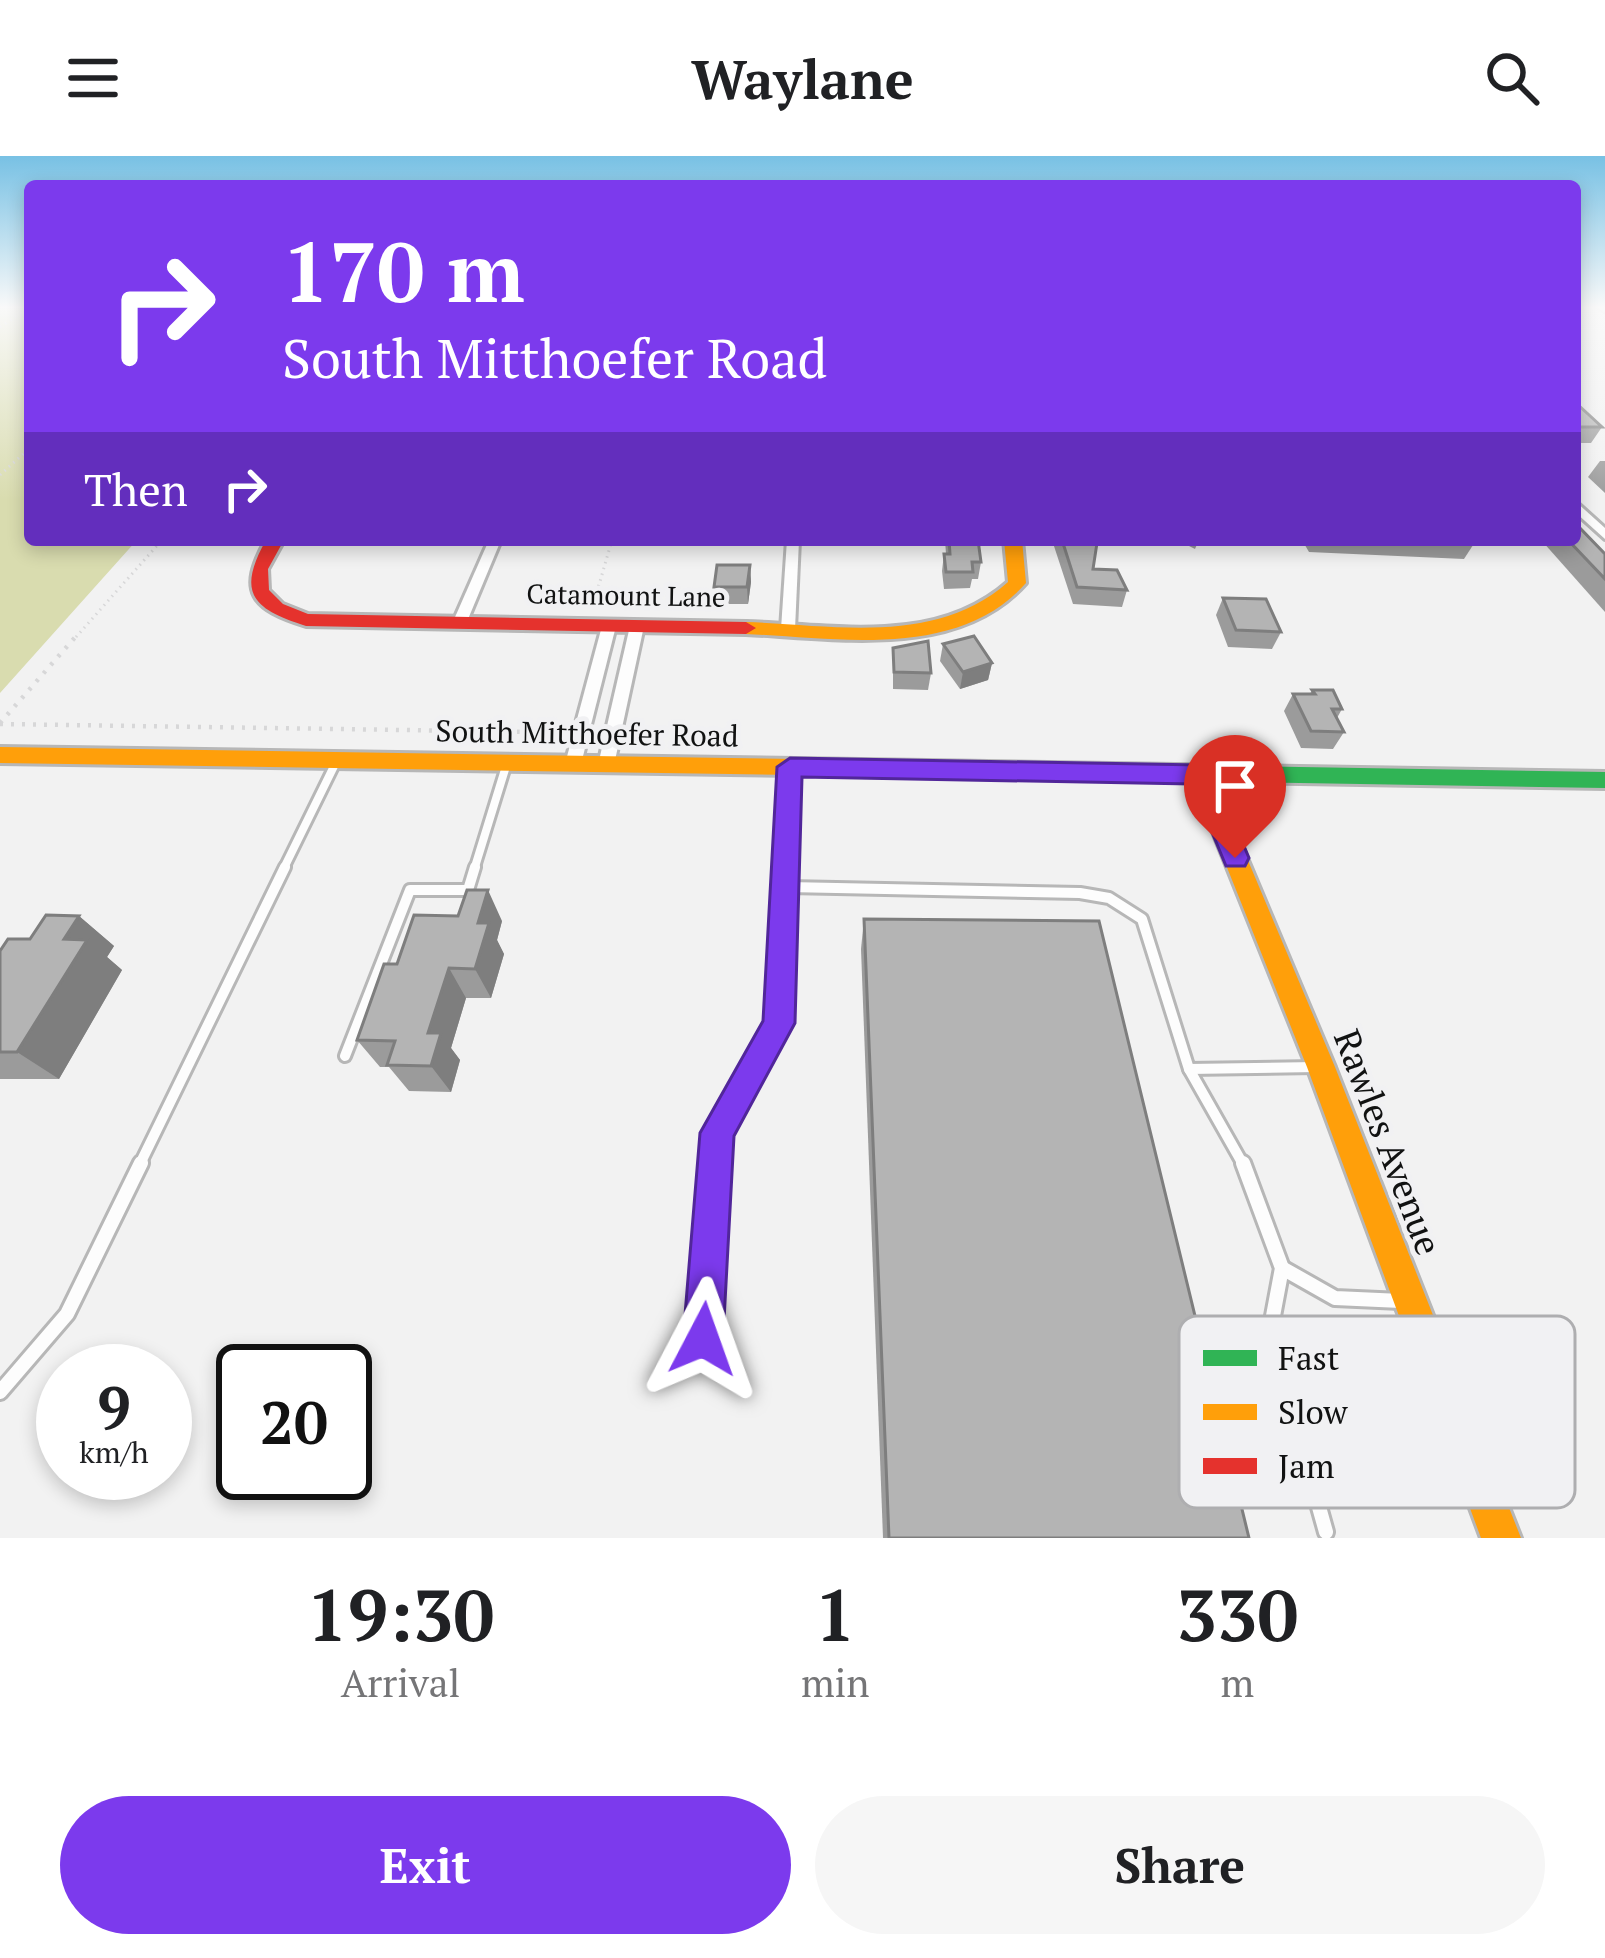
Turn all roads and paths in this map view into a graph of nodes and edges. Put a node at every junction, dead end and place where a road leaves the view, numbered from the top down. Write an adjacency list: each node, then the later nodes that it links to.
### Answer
1 (24, 453): 2 (path)
2 (0, 475)
3 (1581, 512): 4 (street)
4 (1605, 536)
5 (157, 546): 17 (path)
6 (271, 546): 11 (street, Catamount Lane)
7 (492, 546): 11 (street)
8 (610, 546): 12 (path)
9 (793, 546): 15 (street)
10 (1013, 546): 15 (street, Catamount Lane)
11 (459, 624): 12 (street, Catamount Lane)
12 (577, 625): 13 (street, Catamount Lane)
13 (609, 626): 14 (street, Catamount Lane); 21 (street)
14 (637, 626): 15 (street, Catamount Lane); 22 (street)
15 (788, 629)
16 (567, 718): 17 (path)
17 (0, 723)
18 (0, 755): 19 (street, South Mitthoefer Road)
19 (337, 760): 20 (street, South Mitthoefer Road); 35 (lane)
20 (507, 763): 21 (street, South Mitthoefer Road); 27 (lane)
21 (573, 764): 22 (street, South Mitthoefer Road)
22 (606, 765): 23 (street, South Mitthoefer Road)
23 (790, 767): 24 (street, South Mitthoefer Road); 26 (lane)
24 (1201, 775): 25 (street, South Mitthoefer Road); 28 (street, Rawles Avenue)
25 (1605, 780)
26 (788, 887): 29 (lane); 34 (lane)
27 (345, 1056)
28 (1321, 1067): 29 (lane); 31 (street, Rawles Avenue)
29 (1189, 1069): 30 (lane)
30 (1282, 1268): 31 (lane); 32 (lane)
31 (1410, 1301): 33 (street, Rawles Avenue)
32 (1273, 1316)
33 (1416, 1316)
34 (703, 1339)
35 (0, 1392)
36 (1319, 1508): 38 (lane)
37 (1489, 1508): 39 (street, Rawles Avenue)
38 (1326, 1532)
39 (1501, 1538)

